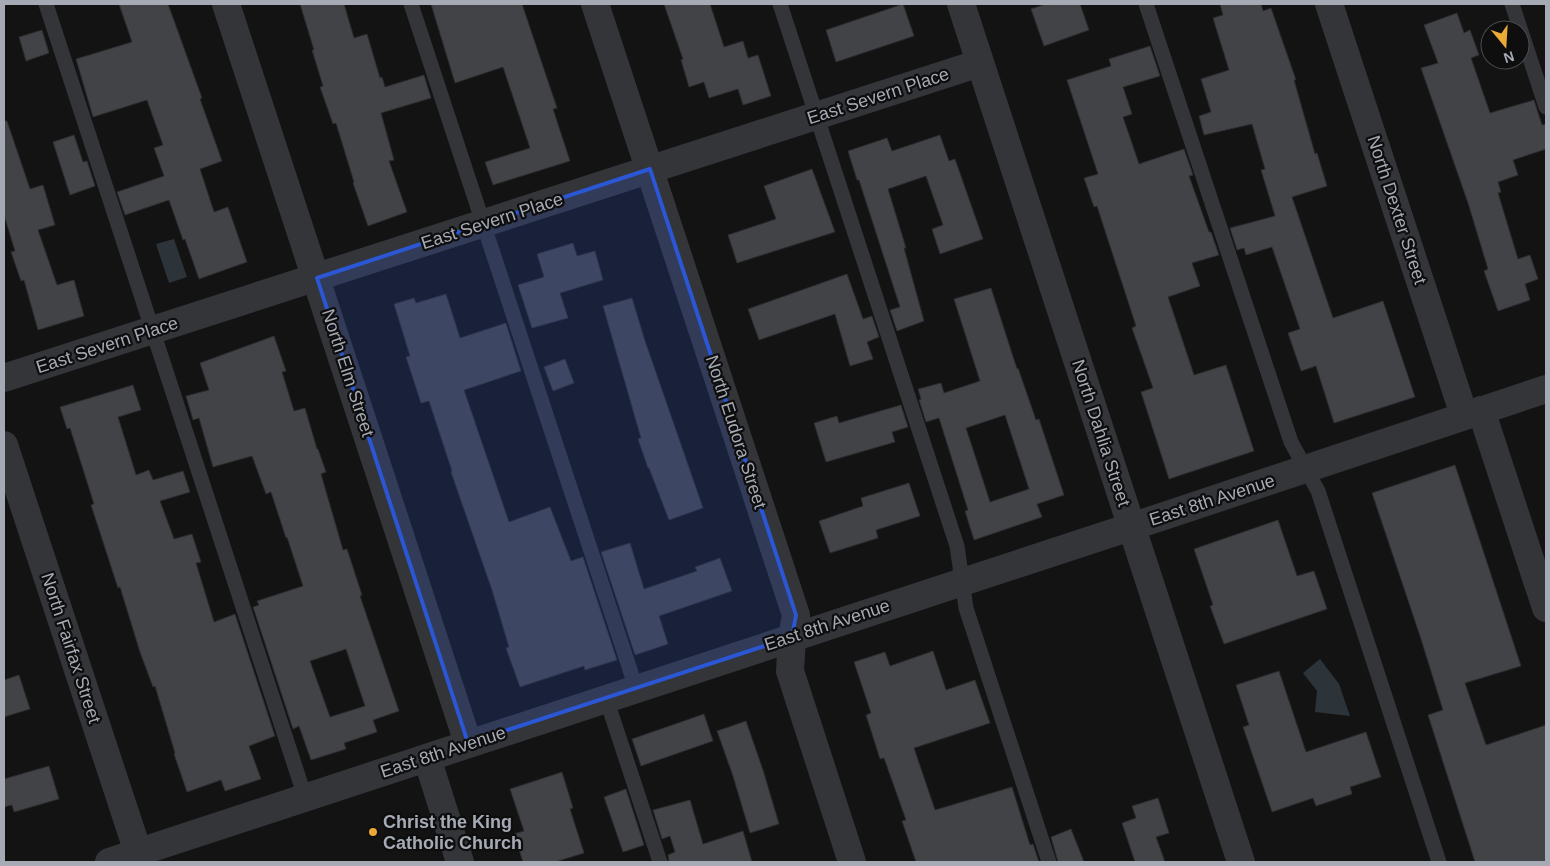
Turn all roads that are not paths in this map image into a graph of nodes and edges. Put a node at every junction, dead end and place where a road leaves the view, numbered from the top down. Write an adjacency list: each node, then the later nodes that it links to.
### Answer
1 (46, 4): 16 (lane)
2 (226, 4): 15 (street, North Elm Street)
3 (411, 4): 14 (lane)
4 (595, 4): 13 (street, North Eudora Street)
5 (780, 4): 12 (lane)
6 (962, 4): 10 (street, North Dahlia Street)
7 (1146, 4): 21 (lane)
8 (1329, 4): 19 (street, North Dexter Street)
9 (1512, 4): 11 (lane)
10 (980, 63): 12 (street, East Severn Place); 22 (street, North Dahlia Street)
11 (1546, 107)
12 (817, 116): 13 (street, East Severn Place); 23 (lane)
13 (650, 169): 14 (street, East Severn Place); 25 (street, North Eudora Street)
14 (483, 223): 15 (street, East Severn Place); 26 (lane)
15 (316, 278): 16 (street, East Severn Place); 28 (street, North Elm Street)
16 (153, 329): 17 (street, East Severn Place); 30 (lane)
17 (4, 378)
18 (1546, 389): 19 (street, East 8th Avenue)
19 (1473, 413): 21 (street, East 8th Avenue); 24 (street, North Dexter Street)
20 (4, 445): 31 (street, North Fairfax Street)
21 (1306, 469): 22 (street, East 8th Avenue); 38 (lane)
22 (1132, 526): 23 (street, East 8th Avenue); 37 (street, North Dahlia Street)
23 (961, 582): 25 (street, East 8th Avenue); 36 (lane)
24 (1546, 608)
25 (792, 637): 26 (street, East 8th Avenue); 35 (street, North Eudora Street)
26 (636, 688): 27 (street, East 8th Avenue)
27 (606, 698): 28 (street, East 8th Avenue); 34 (lane)
28 (468, 743): 29 (street, East 8th Avenue)
29 (427, 758): 30 (street, East 8th Avenue); 33 (street)
30 (306, 797): 31 (street, East 8th Avenue)
31 (138, 852): 32 (street, East 8th Avenue)
32 (109, 862)
33 (460, 862)
34 (660, 862)
35 (852, 862)
36 (1049, 862)
37 (1241, 862)
38 (1439, 862)

